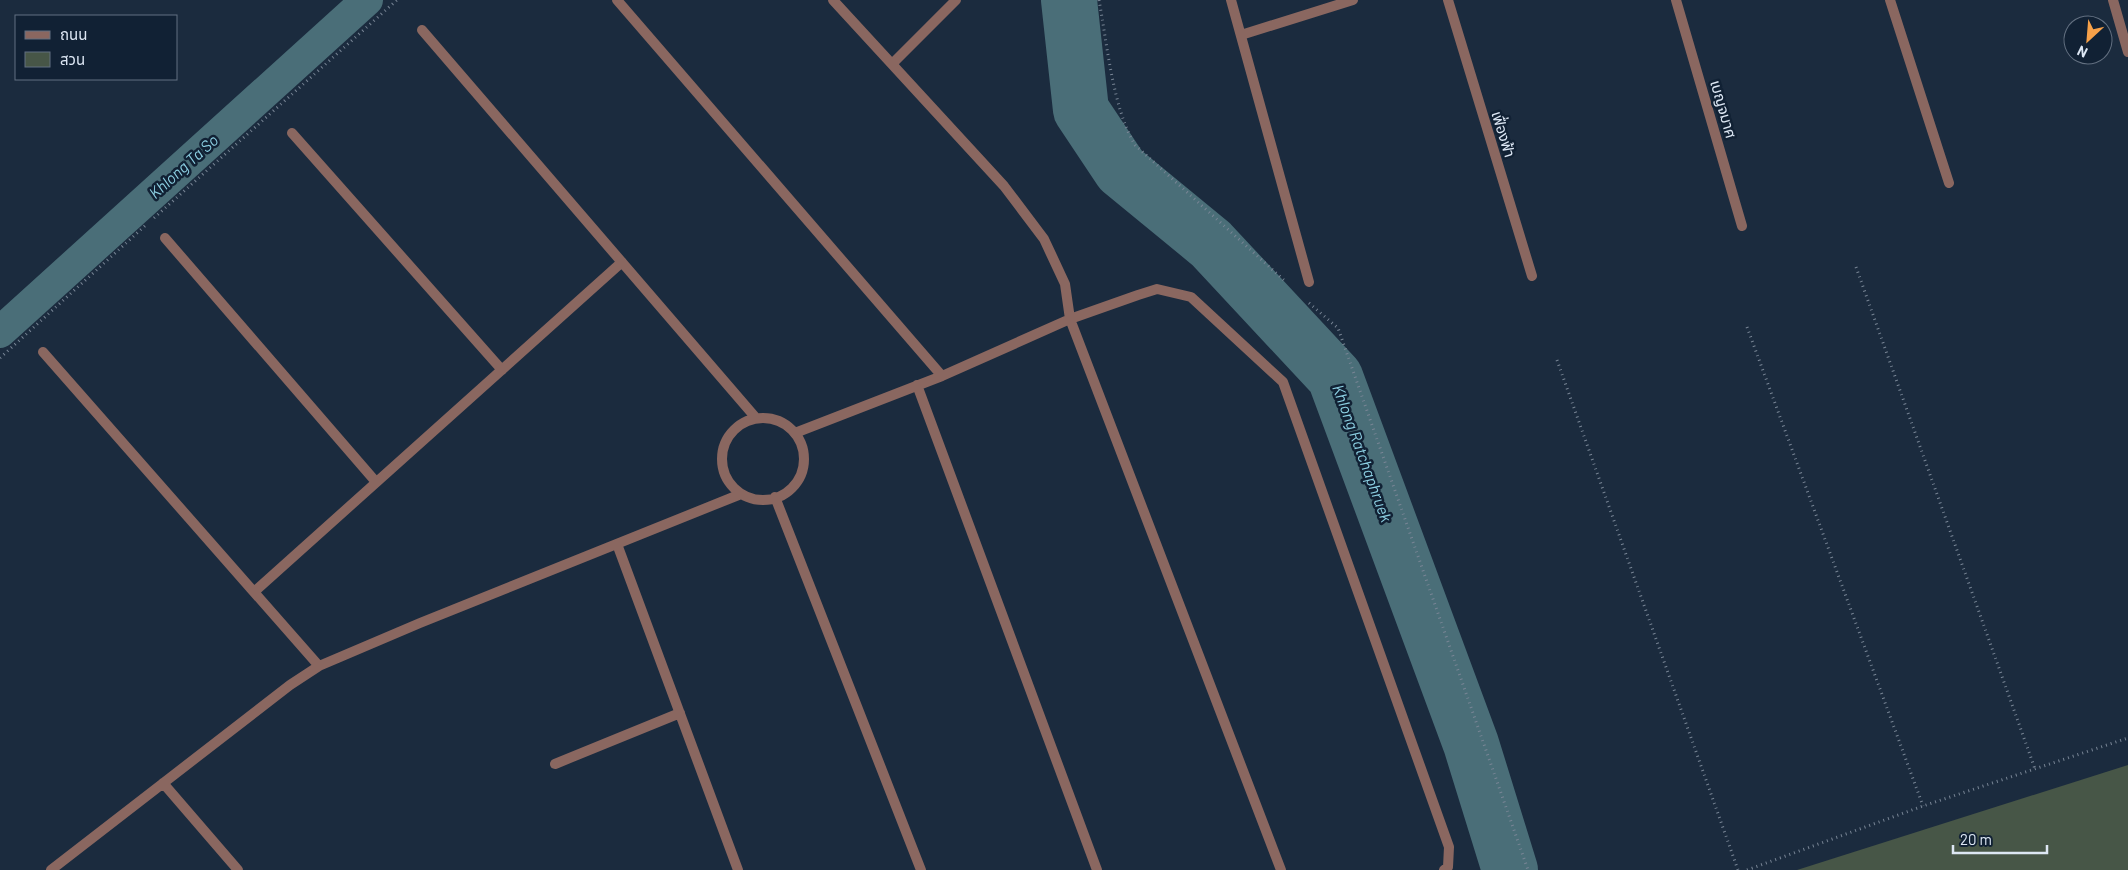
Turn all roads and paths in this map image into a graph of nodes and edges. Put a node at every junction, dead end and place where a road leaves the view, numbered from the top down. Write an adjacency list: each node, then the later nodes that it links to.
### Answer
1 (397, 0): 29 (path)
2 (616, 0): 32 (street)
3 (833, 0): 15 (street)
4 (956, 0): 15 (street)
5 (1099, 0): 23 (path)
6 (1231, 0): 13 (street)
7 (1353, 0): 13 (street)
8 (1448, 0): 22 (street, เฟื่องฟ้า)
9 (1676, 0): 18 (street, เบญจมาศ)
10 (1890, 0): 17 (street)
11 (2113, 0): 14 (street)
12 (422, 30): 20 (street)
13 (1242, 35): 24 (street)
14 (2128, 52)
15 (892, 64): 26 (street)
16 (292, 133): 31 (street)
17 (1949, 183)
18 (1742, 226)
19 (165, 238): 36 (street)
20 (622, 262): 31 (street); 34 (street)
21 (1856, 267): 45 (path)
22 (1532, 276)
23 (1287, 282)
24 (1309, 282)
25 (1309, 302): 55 (path)
26 (1070, 319): 32 (street); 53 (street); 54 (street)
27 (1747, 327): 47 (path)
28 (43, 352): 40 (street)
29 (0, 358)
30 (1556, 360): 56 (path)
31 (502, 370): 36 (street)
32 (942, 376): 33 (street)
33 (917, 385): 35 (street); 52 (street)
34 (756, 418): 35 (street); 37 (street)
35 (794, 433): 38 (street)
36 (376, 482): 40 (street)
37 (742, 494): 38 (street); 39 (street)
38 (775, 497): 51 (street)
39 (617, 544): 41 (street); 42 (street)
40 (254, 592): 41 (street)
41 (319, 666): 46 (street)
42 (680, 712): 44 (street); 50 (street)
43 (2128, 738): 45 (path)
44 (555, 764)
45 (2035, 769): 47 (path)
46 (164, 783): 48 (street); 49 (street)
47 (1923, 806): 57 (path)
48 (51, 870)
49 (238, 870)
50 (737, 870)
51 (921, 870)
52 (1097, 870)
53 (1280, 870)
54 (1444, 870)
55 (1528, 870)
56 (1738, 870)
57 (1747, 870)

